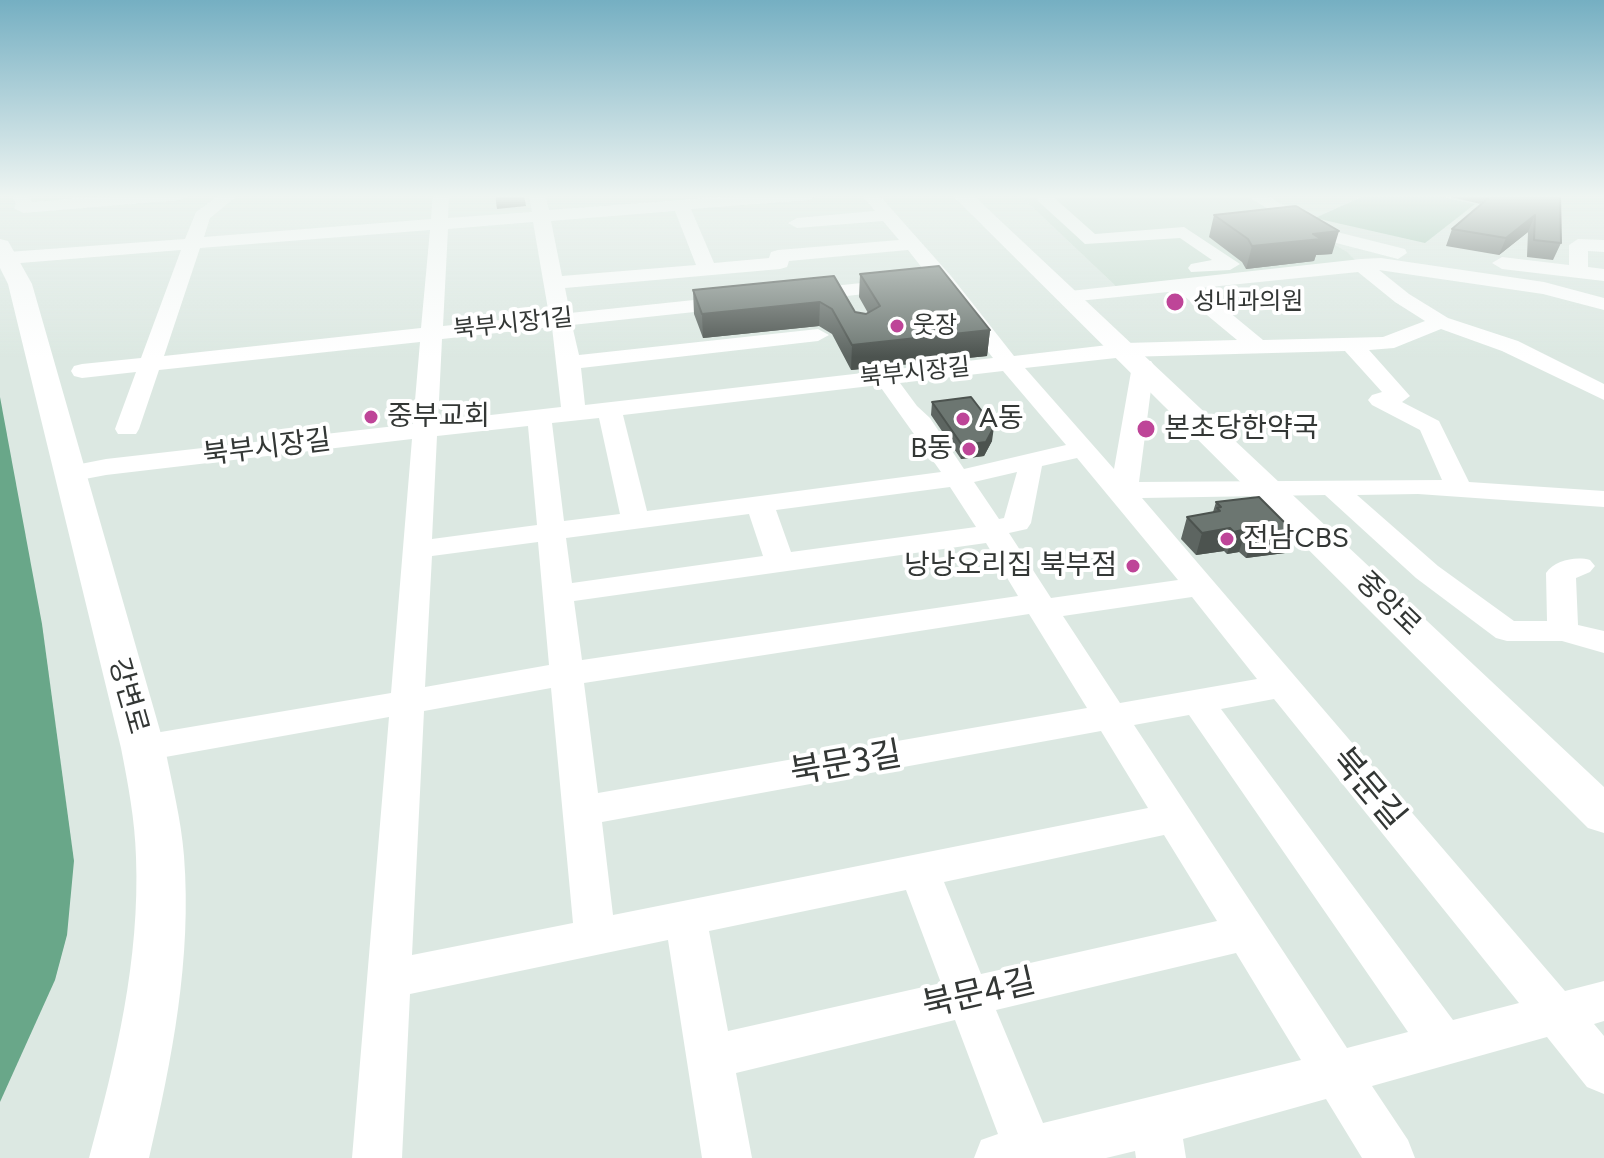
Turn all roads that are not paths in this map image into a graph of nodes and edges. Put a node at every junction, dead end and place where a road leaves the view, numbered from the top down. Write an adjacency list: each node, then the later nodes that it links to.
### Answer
1 (66, 249): 14 (street)
2 (190, 249): 39 (street)
3 (438, 249): 33 (street)
4 (548, 249): 24 (street)
5 (699, 249): 18 (street)
6 (820, 249): 21 (street)
7 (868, 249): 17 (street)
8 (906, 249): 17 (street)
9 (917, 249): 23 (street, 북문길)
10 (1017, 249): 27 (main road, 중앙로)
11 (1208, 249): 19 (street)
12 (1386, 249): 20 (street)
13 (1578, 249): 20 (street)
14 (4, 252): 54 (main road, 강변로)
15 (780, 263): 18 (street); 21 (street); 26 (street)
16 (1361, 265): 25 (street); 29 (street); 32 (street)
17 (881, 267): 21 (street); 21 (street); 23 (street)
18 (707, 269): 24 (street)
19 (1157, 272)
20 (1579, 272): 22 (street)
21 (837, 275): 26 (street); 30 (street)
22 (1604, 275)
23 (944, 280): 41 (street, 북문길)
24 (554, 283): 31 (street)
25 (1182, 284): 27 (street); 34 (street)
26 (789, 296): 36 (street)
27 (1068, 296): 37 (main road, 중앙로)
28 (750, 300): 31 (street, 북부시장1길)
29 (1604, 304)
30 (857, 317)
31 (560, 319): 33 (street, 북부시장1길); 40 (street)
32 (1441, 322): 35 (street, 북부시장길); 46 (street)
33 (433, 332): 39 (street, 북부시장1길); 51 (street)
34 (1257, 346): 35 (street, 북부시장길); 37 (street, 북부시장길)
35 (1353, 346): 56 (street)
36 (825, 354): 40 (street); 42 (street, 북부시장길); 42 (street); 44 (street, 북부시장길)
37 (1134, 358): 41 (street, 북부시장길); 57 (main road, 중앙로); 59 (street)
38 (653, 359): 42 (street)
39 (150, 363): 43 (street, 북부시장1길); 50 (street)
40 (569, 363): 48 (street)
41 (1009, 364): 44 (street, 북부시장길); 52 (street, 북문길)
42 (746, 369): 45 (street); 47 (street, 북부시장길)
43 (82, 371)
44 (884, 376): 55 (street)
45 (659, 382)
46 (1601, 389)
47 (609, 409): 48 (street, 북부시장길); 62 (street)
48 (574, 412): 49 (street, 북부시장길)
49 (539, 416): 51 (street, 북부시장길); 64 (street)
50 (127, 429)
51 (424, 429): 54 (street, 북부시장길); 65 (street)
52 (1083, 449): 53 (street); 59 (street, 북문길)
53 (1028, 462): 55 (street); 63 (street)
54 (69, 474): 78 (main road, 강변로)
55 (958, 478): 61 (street); 63 (street)
56 (1459, 488): 58 (street); 60 (street)
57 (1270, 489): 58 (street); 59 (street); 80 (main road, 중앙로)
58 (1334, 489): 71 (street)
59 (1128, 498): 68 (street, 북문길)
60 (1604, 499)
61 (760, 504): 62 (street); 66 (street)
62 (635, 520): 64 (street)
63 (993, 531): 66 (street); 70 (street)
64 (552, 532): 65 (street); 69 (street)
65 (419, 549): 75 (street)
66 (780, 563): 69 (street)
67 (1580, 566): 71 (street)
68 (1198, 587): 70 (street); 74 (street, 북문길)
69 (558, 594): 73 (street)
70 (1040, 606): 73 (street); 77 (street)
71 (1562, 631): 72 (street)
72 (1604, 642)
73 (566, 674): 75 (street); 79 (street)
74 (1282, 686): 76 (street, 북문3길); 89 (street, 북문길)
75 (408, 701): 78 (street); 86 (street)
76 (1198, 702): 77 (street, 북문3길); 90 (street)
77 (1110, 717): 79 (street, 북문3길); 81 (street)
78 (143, 748): 96 (main road, 강변로)
79 (582, 811): 85 (street)
80 (1604, 815)
81 (1174, 818): 82 (street); 84 (street)
82 (919, 870): 83 (street); 87 (street)
83 (686, 918): 85 (street); 91 (street)
84 (1247, 932): 87 (street, 북문4길); 93 (street)
85 (595, 937): 86 (street)
86 (389, 979): 97 (street)
87 (968, 997): 91 (street, 북문4길); 95 (street)
88 (1604, 1001): 89 (street)
89 (1556, 1013): 90 (street); 92 (street, 북문길)
90 (1443, 1044): 93 (street)
91 (710, 1057): 98 (street)
92 (1604, 1071)
93 (1336, 1074): 94 (street); 99 (street)
94 (1159, 1140): 95 (street)
95 (1014, 1154)
96 (119, 1158)
97 (377, 1158)
98 (727, 1158)
99 (1390, 1158)

